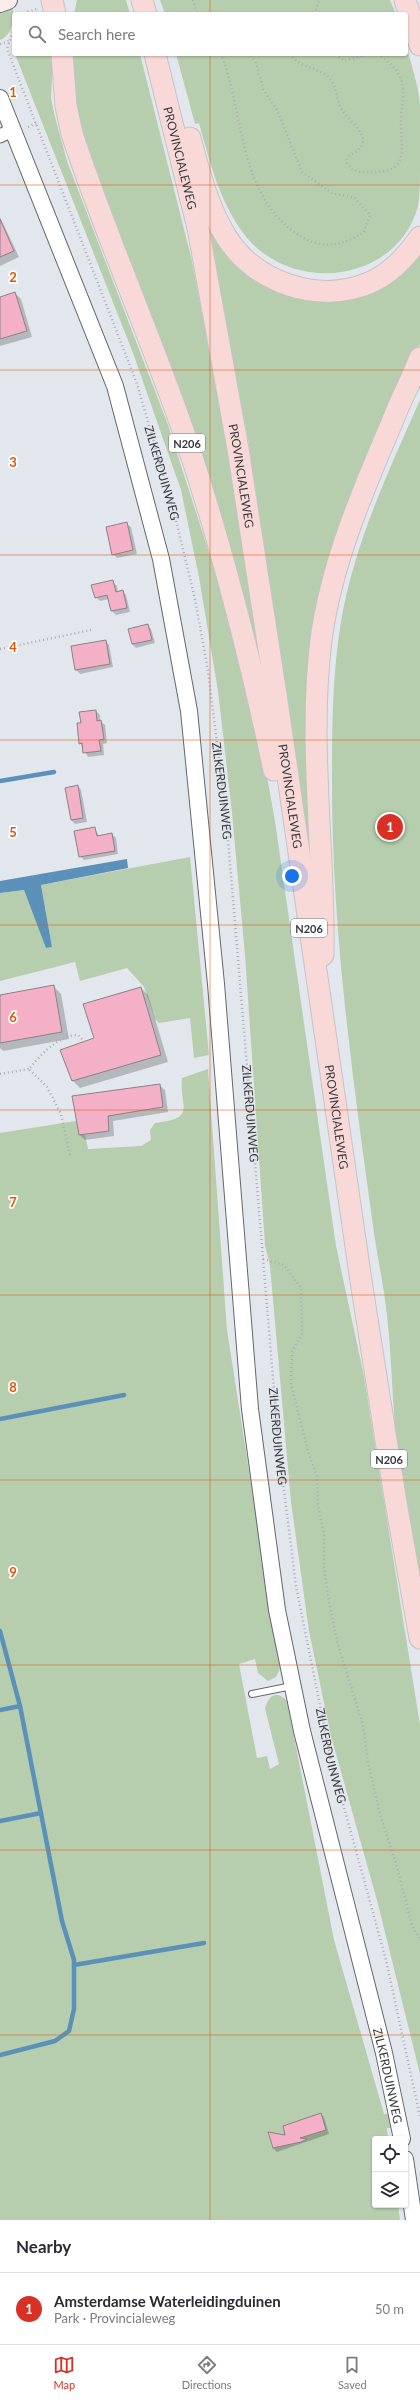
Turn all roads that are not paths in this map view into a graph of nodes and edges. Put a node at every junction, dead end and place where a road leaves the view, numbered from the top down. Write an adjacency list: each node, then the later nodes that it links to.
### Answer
1 (8, 0): 5 (main road)
2 (52, 0): 6 (main road)
3 (142, 0): 7 (main road)
4 (405, 0): 8 (main road)
5 (0, 3)
6 (55, 12)
7 (145, 12)
8 (420, 45)
9 (62, 56): 16 (main road, N206)
10 (156, 56): 11 (main road, PROVINCIALEWEG / N206)
11 (161, 76): 14 (main road, N206); 16 (main road, PROVINCIALEWEG / N206)
12 (0, 98): 13 (street, ZILKERDUINWEG)
13 (7, 135): 19 (street, ZILKERDUINWEG)
14 (420, 237)
15 (420, 358): 17 (main road, N206)
16 (296, 839): 17 (main road, PROVINCIALEWEG / N206)
17 (322, 1018): 18 (main road, PROVINCIALEWEG / N206)
18 (420, 1638)
19 (292, 1686): 20 (lane); 21 (street, ZILKERDUINWEG)
20 (252, 1694)
21 (401, 2136)
22 (407, 2172): 23 (street)
23 (414, 2220)

